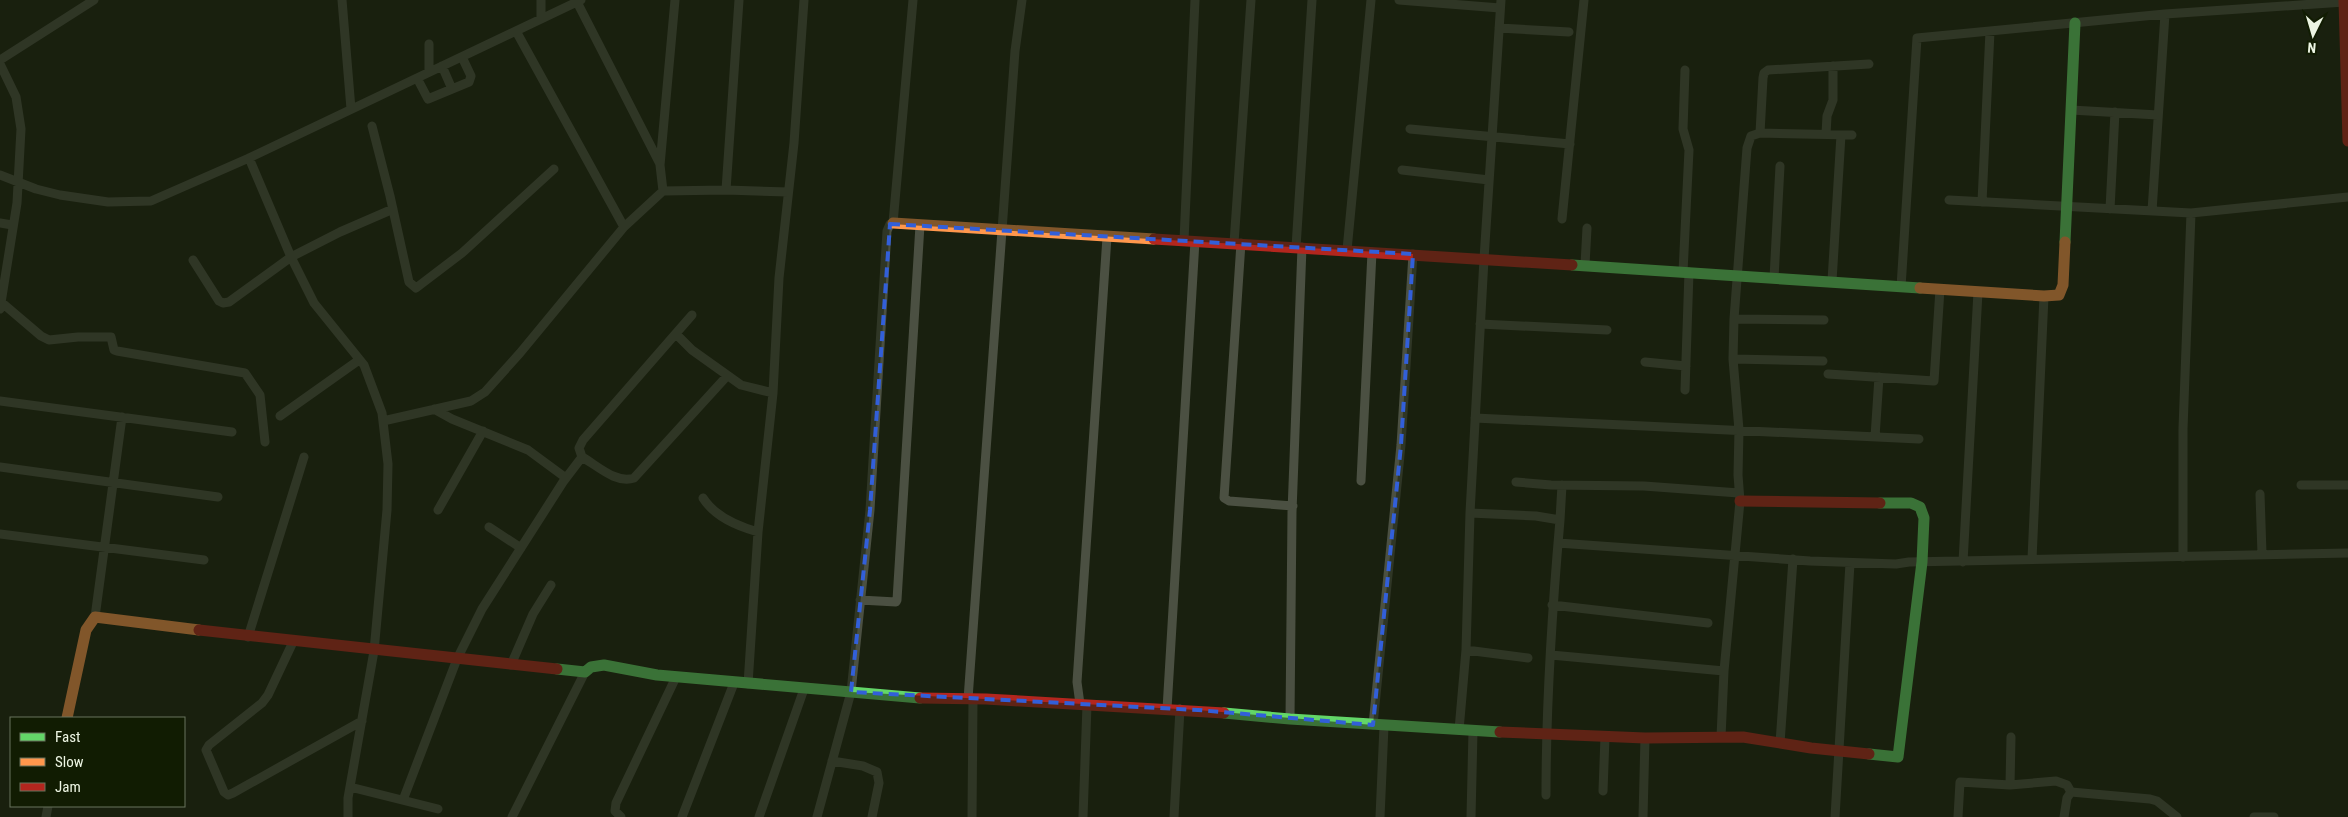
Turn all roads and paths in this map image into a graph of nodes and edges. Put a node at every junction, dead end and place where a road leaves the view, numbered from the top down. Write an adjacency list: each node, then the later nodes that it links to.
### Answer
1 (94, 0): 27 (street)
2 (342, 0): 36 (street)
3 (541, 0): 19 (street)
4 (675, 0): 50 (street)
5 (739, 0): 57 (street)
6 (804, 0): 59 (street)
7 (913, 0): 70 (street)
8 (1022, 0): 75 (street)
9 (1195, 0): 77 (street)
10 (1251, 0): 78 (street)
11 (1312, 0): 79 (street)
12 (1371, 0): 80 (street)
13 (1399, 0): 17 (street)
14 (1584, 0): 48 (street)
15 (579, 1): 19 (street); 50 (street)
16 (2344, 1): 18 (street); 47 (street)
17 (1501, 4): 21 (street)
18 (2165, 14): 20 (street); 39 (street)
19 (541, 18): 22 (street)
20 (2075, 23): 23 (street); 37 (street)
21 (1499, 28): 24 (street); 46 (street)
22 (516, 31): 26 (street); 73 (street)
23 (1990, 31): 62 (street); 91 (street)
24 (1569, 32)
25 (429, 44): 33 (street)
26 (462, 57): 30 (street); 35 (street)
27 (0, 60)
28 (0, 64): 56 (street)
29 (1869, 64): 31 (street)
30 (442, 66): 33 (street); 35 (street)
31 (1833, 66): 42 (street); 43 (street)
32 (1685, 70): 87 (street)
33 (430, 72): 34 (street)
34 (417, 78): 35 (street); 36 (street)
35 (452, 89)
36 (351, 109): 49 (street)
37 (2072, 110): 38 (street); 63 (street)
38 (2114, 112): 39 (street); 65 (street)
39 (2158, 115): 66 (street)
40 (372, 126): 64 (street)
41 (1410, 129): 46 (street)
42 (1760, 133): 43 (street); 88 (street)
43 (1826, 134): 44 (street)
44 (1842, 135): 45 (street); 90 (street)
45 (1852, 135)
46 (1492, 138): 48 (street); 55 (street)
47 (2348, 141)
48 (1570, 144): 68 (street)
49 (249, 158): 56 (street); 83 (street)
50 (660, 165): 58 (street)
51 (1780, 166): 89 (street)
52 (554, 169): 64 (street)
53 (1402, 170): 55 (street)
54 (0, 175): 56 (street)
55 (1489, 180): 84 (street)
56 (19, 182): 71 (street)
57 (726, 190): 58 (street); 59 (street)
58 (663, 191): 73 (street)
59 (788, 192): 111 (street)
60 (2348, 197): 67 (street)
61 (1950, 200): 62 (street)
62 (1982, 202): 63 (street)
63 (2067, 207): 65 (street); 94 (street)
64 (393, 208): 83 (street)
65 (2110, 209): 66 (street)
66 (2152, 211): 67 (street)
67 (2191, 213): 151 (street)
68 (1562, 219)
69 (0, 223): 71 (street)
70 (893, 223): 72 (street); 159 (street)
71 (12, 225): 95 (street)
72 (920, 225): 75 (street); 159 (street)
73 (624, 227): 113 (street)
74 (1587, 228): 86 (street)
75 (1003, 230): 76 (street); 178 (street)
76 (1107, 237): 77 (street); 179 (street)
77 (1189, 240): 78 (street); 180 (street)
78 (1237, 243): 79 (street); 138 (street)
79 (1299, 247): 80 (street); 138 (street)
80 (1347, 250): 81 (street)
81 (1372, 252): 82 (street); 128 (street)
82 (1413, 254): 84 (street); 185 (street)
83 (290, 258): 85 (street); 103 (street)
84 (1484, 259): 86 (street); 99 (street)
85 (193, 260)
86 (1585, 265): 87 (street)
87 (1686, 272): 88 (street); 106 (street)
88 (1737, 275): 89 (street); 97 (street)
89 (1774, 278): 90 (street)
90 (1832, 281): 91 (street)
91 (1902, 287): 92 (street)
92 (1940, 289): 93 (street); 109 (street)
93 (1978, 292): 94 (street); 156 (street)
94 (2044, 296): 152 (street)
95 (1, 300): 123 (street)
96 (692, 315): 101 (street)
97 (1734, 318): 98 (street); 102 (street)
98 (1824, 320)
99 (1480, 324): 100 (street); 116 (street)
100 (1607, 330)
101 (676, 334): 108 (street); 125 (street)
102 (1733, 359): 104 (street); 118 (street)
103 (360, 360): 114 (street); 117 (street)
104 (1824, 361)
105 (1645, 362): 106 (street)
106 (1686, 366): 110 (street)
107 (1828, 374): 109 (street)
108 (727, 376): 111 (street); 125 (street)
109 (1879, 377): 121 (street)
110 (1685, 390)
111 (772, 393): 143 (street)
112 (0, 401): 115 (street)
113 (434, 409): 117 (street); 119 (street)
114 (280, 416)
115 (122, 417): 120 (street); 129 (street)
116 (1475, 418): 118 (street); 140 (street)
117 (384, 421): 166 (street)
118 (1739, 430): 121 (street); 136 (street)
119 (482, 431): 127 (street); 139 (street)
120 (232, 432)
121 (1875, 437): 122 (street)
122 (1919, 440)
123 (265, 442)
124 (304, 457): 163 (street)
125 (582, 457): 127 (street)
126 (0, 467): 129 (street)
127 (566, 478): 147 (street)
128 (1361, 481)
129 (113, 482): 135 (street); 146 (street)
130 (1516, 482): 133 (street)
131 (2301, 485): 132 (street)
132 (2348, 485)
133 (1562, 486): 136 (street); 141 (street)
134 (2260, 494): 149 (street)
135 (218, 497)
136 (1740, 497): 150 (street); 155 (street)
137 (704, 498): 143 (street)
138 (1293, 506): 183 (street)
139 (438, 510)
140 (1470, 513): 141 (street); 165 (street)
141 (1560, 520): 145 (street)
142 (489, 527): 147 (street)
143 (758, 532): 175 (street)
144 (0, 534): 146 (street)
145 (1558, 543): 150 (street); 160 (street)
146 (104, 548): 154 (street); 161 (street)
147 (521, 548): 169 (street)
148 (2348, 553): 149 (street)
149 (2262, 554): 151 (street)
150 (1734, 555): 153 (street); 171 (street)
151 (2183, 557): 152 (street)
152 (2032, 558): 156 (street)
153 (1793, 559): 157 (street); 193 (street)
154 (204, 560)
155 (1922, 562): 156 (street); 157 (street); 194 (street)
156 (1963, 562)
157 (1850, 563): 194 (street)
158 (551, 585): 170 (street)
159 (860, 600): 177 (street)
160 (1552, 605): 162 (street); 167 (street)
161 (95, 617): 163 (street); 182 (street)
162 (1708, 623)
163 (248, 637): 164 (street)
164 (293, 642): 166 (street); 184 (street)
165 (1466, 650): 168 (street); 186 (street)
166 (374, 651): 169 (street); 184 (street)
167 (1551, 655): 171 (street); 188 (street)
168 (1528, 658)
169 (457, 659): 170 (street); 201 (street)
170 (510, 665): 172 (street)
171 (1724, 671): 189 (street)
172 (585, 672): 173 (street); 204 (street)
173 (676, 677): 174 (street); 205 (street)
174 (734, 683): 175 (street); 206 (street)
175 (748, 684): 176 (street)
176 (804, 689): 177 (street); 207 (street)
177 (851, 692): 178 (street); 195 (street)
178 (971, 699): 179 (street); 210 (street)
179 (1084, 705): 180 (street); 211 (street)
180 (1167, 708): 181 (street)
181 (1180, 709): 183 (street); 212 (street)
182 (67, 717)
183 (1290, 719): 185 (street)
184 (362, 721): 197 (street)
185 (1379, 725): 186 (street); 213 (street)
186 (1459, 730): 187 (street)
187 (1473, 731): 188 (street); 214 (street)
188 (1546, 734): 190 (street); 200 (street)
189 (1721, 736): 192 (street); 193 (street)
190 (1605, 737): 192 (street); 198 (street)
191 (2011, 737): 196 (street)
192 (1645, 738): 215 (street)
193 (1780, 743): 194 (street)
194 (1837, 751): 216 (street)
195 (832, 761): 208 (street); 209 (street)
196 (2010, 785): 199 (street); 217 (street)
197 (350, 787): 201 (street); 203 (street)
198 (1603, 791)
199 (2071, 792): 218 (street); 219 (street)
200 (1546, 795)
201 (403, 800): 202 (street)
202 (438, 809)
203 (348, 817)
204 (512, 817)
205 (621, 817)
206 (682, 817)
207 (759, 817)
208 (817, 817)
209 (872, 817)
210 (972, 817)
211 (1083, 817)
212 (1174, 817)
213 (1380, 817)
214 (1471, 817)
215 (1643, 817)
216 (1834, 817)
217 (1958, 817)
218 (2064, 817)
219 (2177, 817)
220 (2254, 817): 221 (street)
221 (2274, 817)

